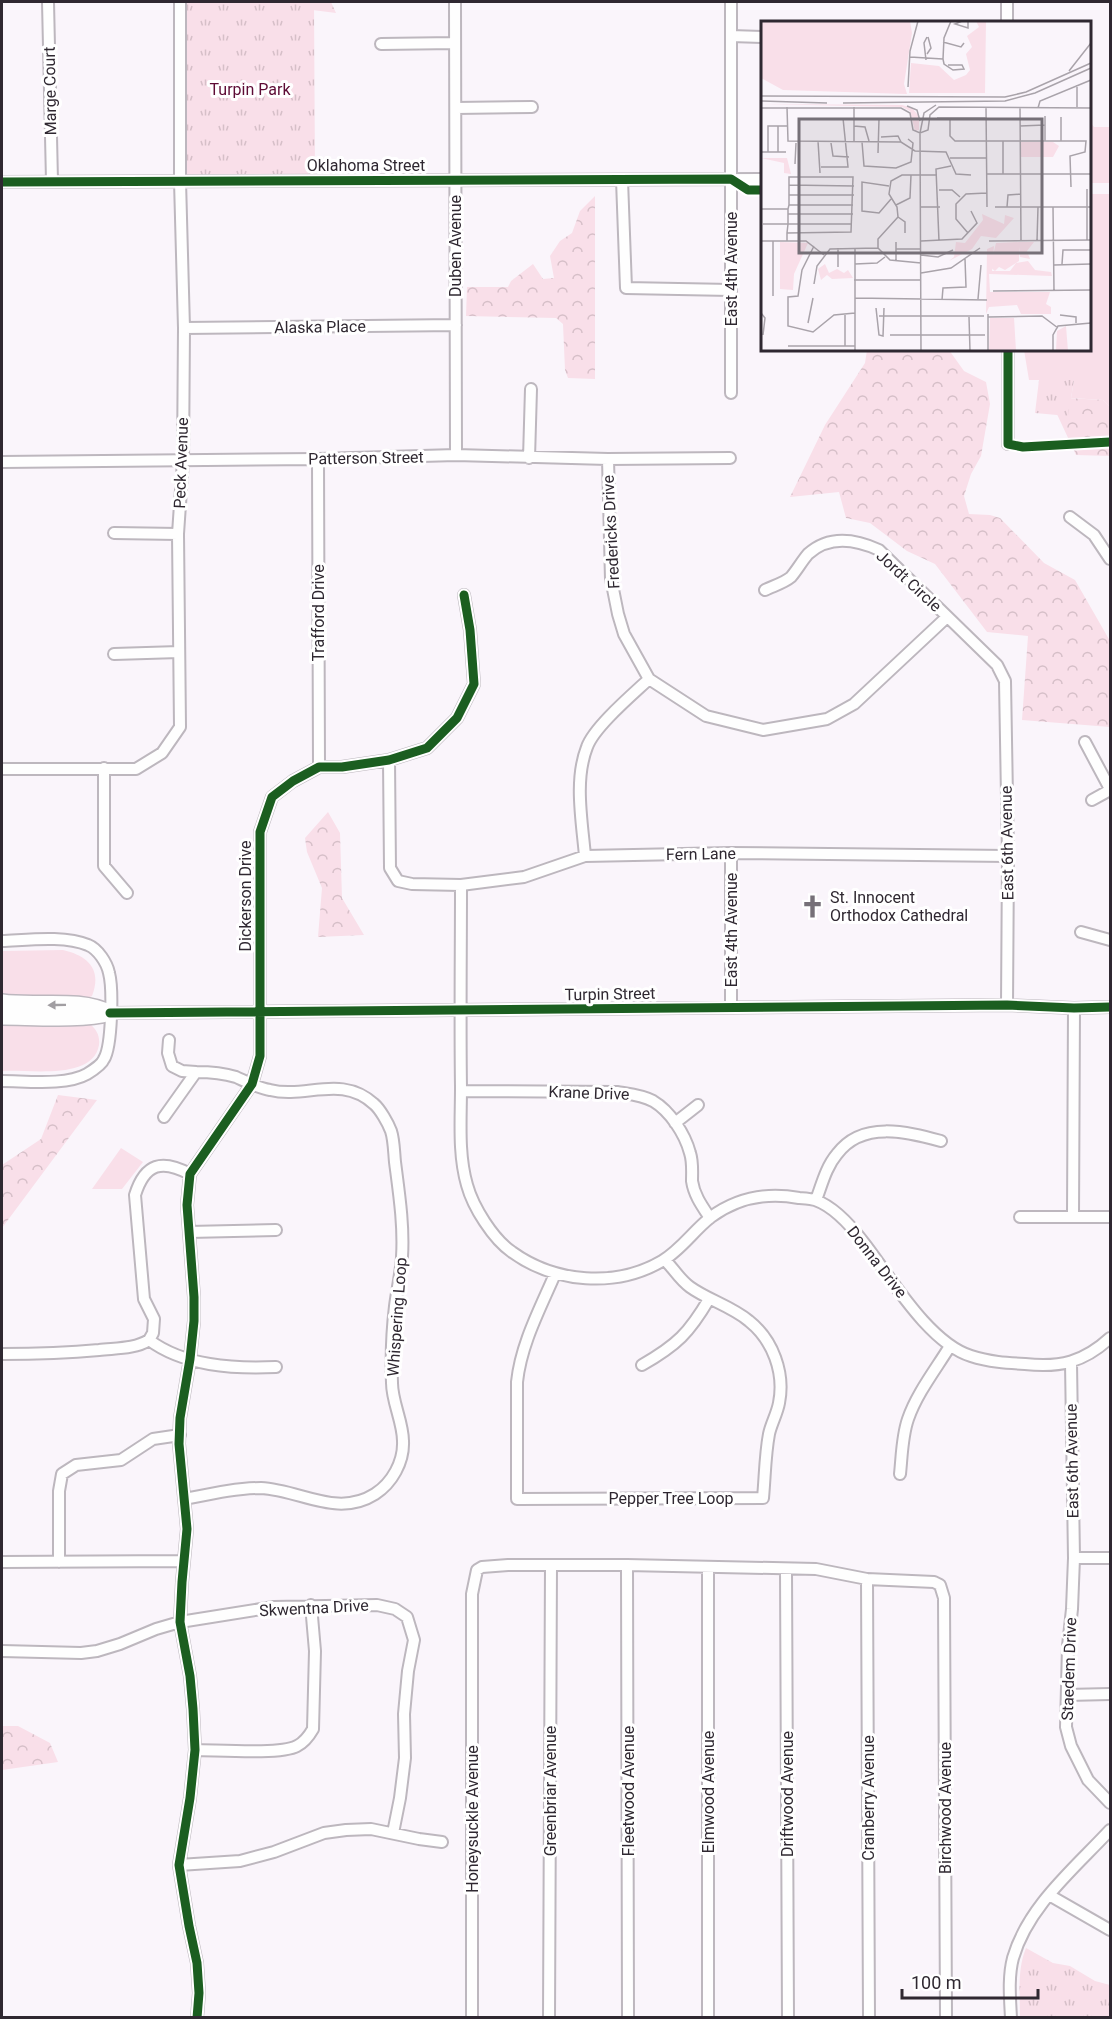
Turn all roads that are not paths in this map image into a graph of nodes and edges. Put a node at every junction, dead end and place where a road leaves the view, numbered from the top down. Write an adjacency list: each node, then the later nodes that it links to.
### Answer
1 (48, 2): 17 (street, Marge Court)
2 (180, 2): 18 (street, Peck Avenue)
3 (455, 2): 9 (street, Duben Avenue)
4 (731, 2): 7 (street, East 4th Avenue)
5 (1007, 2): 6 (street)
6 (1007, 21)
7 (731, 36): 8 (street); 13 (street, East 4th Avenue)
8 (761, 37)
9 (455, 43): 10 (street); 12 (street, Duben Avenue)
10 (381, 44)
11 (532, 107): 12 (street)
12 (456, 108): 15 (street, Duben Avenue)
13 (731, 179): 14 (street, Oklahoma Street); 16 (street, Oklahoma Street); 20 (street, East 4th Avenue)
14 (761, 179)
15 (455, 180): 16 (street, Oklahoma Street); 18 (street, Oklahoma Street); 21 (street, Duben Avenue)
16 (622, 180): 20 (street)
17 (52, 181): 18 (street, Oklahoma Street); 19 (street, Oklahoma Street)
18 (180, 181): 22 (street, Peck Avenue)
19 (2, 182)
20 (731, 290): 25 (street, East 4th Avenue)
21 (456, 325): 22 (street, Alaska Place); 27 (street, Duben Avenue)
22 (184, 328): 32 (street, Peck Avenue)
23 (1008, 351): 26 (street)
24 (531, 388): 28 (street)
25 (731, 393)
26 (1008, 444)
27 (456, 455): 28 (street, Patterson Street); 30 (street, Patterson Street)
28 (530, 458): 31 (street, Patterson Street)
29 (730, 458): 31 (street, Patterson Street)
30 (318, 459): 32 (street, Patterson Street); 48 (street, Trafford Drive)
31 (608, 459): 43 (street, Fredericks Drive)
32 (183, 460): 33 (street, Patterson Street); 36 (street, Peck Avenue)
33 (2, 462)
34 (1070, 518): 37 (street)
35 (114, 533): 36 (street)
36 (178, 534): 41 (street, Peck Avenue)
37 (1110, 559)
38 (765, 590): 40 (street, Jordt Circle)
39 (464, 595): 46 (street, Dickerson Drive)
40 (947, 617): 43 (street, Fredericks Drive); 44 (street, Jordt Circle)
41 (179, 652): 42 (street); 47 (street, Peck Avenue)
42 (114, 654)
43 (649, 679): 53 (street)
44 (1005, 681): 54 (street, East 6th Avenue)
45 (1085, 742): 50 (street)
46 (389, 760): 48 (street, Dickerson Drive); 55 (street, Fern Lane)
47 (104, 768): 49 (street, Peck Avenue); 56 (street)
48 (319, 768): 65 (street, Dickerson Drive)
49 (2, 769)
50 (1110, 790): 51 (street)
51 (1092, 800)
52 (731, 853): 53 (street, Fern Lane); 54 (street, Fern Lane); 63 (street, East 4th Avenue)
53 (585, 856): 55 (street, Fern Lane)
54 (1008, 856): 61 (street, East 6th Avenue)
55 (461, 885): 66 (street, Donna Drive)
56 (127, 893)
57 (1080, 932): 59 (street)
58 (2, 940): 67 (street)
59 (1110, 940)
60 (2, 1002): 67 (highway, one-way to 60)
61 (1007, 1005): 63 (street, Turpin Street); 64 (street, Turpin Street)
62 (1110, 1007): 64 (street, Turpin Street)
63 (731, 1008): 66 (street, Turpin Street)
64 (1074, 1008): 81 (street)
65 (260, 1010): 66 (street, Turpin Street); 67 (street, Turpin Street); 72 (street, Dickerson Drive)
66 (460, 1010): 73 (street, Donna Drive)
67 (110, 1012): 68 (highway); 71 (street)
68 (2, 1017)
69 (169, 1040): 70 (street, Whispering Loop)
70 (196, 1072): 72 (street, Whispering Loop); 75 (street)
71 (2, 1081)
72 (252, 1084): 78 (street, Dickerson Drive); 99 (street, Whispering Loop)
73 (461, 1091): 76 (street, Krane Drive); 87 (street, Donna Drive)
74 (698, 1105): 76 (street)
75 (164, 1117)
76 (675, 1123): 83 (street, Krane Drive)
77 (941, 1141): 79 (street)
78 (190, 1173): 85 (street); 90 (street)
79 (816, 1200): 83 (street, Donna Drive); 91 (street, Donna Drive)
80 (1020, 1216): 81 (street)
81 (1073, 1217): 82 (street)
82 (1110, 1217)
83 (710, 1218): 86 (street, Donna Drive)
84 (276, 1230): 85 (street)
85 (189, 1232): 93 (street)
86 (665, 1260): 87 (street, Donna Drive); 88 (street, Pepper Tree Loop)
87 (555, 1274): 88 (street, Pepper Tree Loop)
88 (709, 1299): 95 (street)
89 (1110, 1338): 94 (street, Donna Drive)
90 (149, 1340): 92 (street); 93 (street)
91 (950, 1346): 94 (street, Donna Drive); 98 (street)
92 (2, 1354)
93 (190, 1359): 96 (street); 97 (street)
94 (1071, 1363): 100 (street, East 6th Avenue)
95 (642, 1365)
96 (276, 1367)
97 (180, 1435): 99 (street); 104 (street)
98 (900, 1474)
99 (185, 1499): 102 (street)
100 (1074, 1558): 101 (street); 114 (street, Staedem Drive)
101 (1110, 1558)
102 (183, 1561): 104 (street); 111 (street)
103 (2, 1562): 104 (street)
104 (59, 1562)
105 (551, 1565): 106 (street); 124 (street, Honeysuckle Avenue); 125 (street, Greenbriar Avenue)
106 (627, 1565): 107 (street); 126 (street, Fleetwood Avenue)
107 (708, 1567): 108 (street); 127 (street, Elmwood Avenue)
108 (786, 1570): 109 (street); 128 (street, Driftwood Avenue)
109 (867, 1579): 129 (street, Cranberry Avenue); 130 (street, Birchwood Avenue)
110 (311, 1605): 111 (street, Skwentna Drive); 115 (street); 118 (street, Skwentna Drive)
111 (180, 1622): 112 (street, Skwentna Drive); 115 (street)
112 (2, 1651)
113 (1110, 1694): 114 (street)
114 (1067, 1695): 116 (street, Staedem Drive)
115 (195, 1750): 120 (street)
116 (1110, 1803)
117 (1110, 1830): 121 (street)
118 (393, 1833): 119 (street); 120 (street)
119 (442, 1842)
120 (179, 1865): 123 (street)
121 (1049, 1895): 122 (street); 131 (street)
122 (1110, 1930)
123 (197, 2018)
124 (472, 2018)
125 (549, 2018)
126 (628, 2018)
127 (708, 2018)
128 (788, 2018)
129 (869, 2018)
130 (946, 2018)
131 (1011, 2018)

